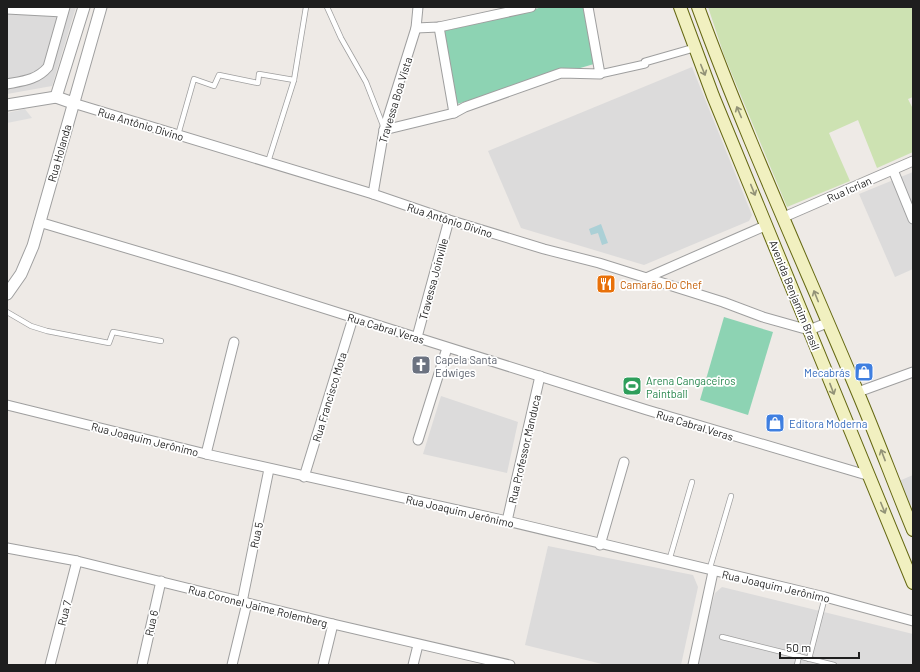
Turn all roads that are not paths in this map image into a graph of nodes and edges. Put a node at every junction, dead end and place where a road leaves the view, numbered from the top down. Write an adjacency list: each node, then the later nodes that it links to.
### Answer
1 (84, 7): 18 (street)
2 (101, 7): 19 (street, Rua Holanda)
3 (306, 7): 16 (lane)
4 (327, 7): 22 (lane)
5 (418, 7): 13 (street, Travessa Boa Vista)
6 (531, 7): 12 (street)
7 (588, 7): 15 (street)
8 (680, 7): 14 (main road, Avenida Benjamim Brasil)
9 (698, 7): 24 (main road, Avenida Benjamim Brasil, one-way to 9)
10 (7, 9): 11 (street)
11 (64, 9): 17 (street)
12 (439, 27): 13 (street); 21 (street)
13 (416, 28): 22 (street, Travessa Boa Vista)
14 (694, 48): 15 (street); 25 (main road, Avenida Benjamim Brasil, one-way to 25)
15 (600, 74): 21 (street)
16 (294, 80): 23 (lane); 27 (lane)
17 (7, 84)
18 (56, 97): 19 (street); 20 (street)
19 (73, 103): 23 (street, Rua Antônio Divino); 33 (street, Rua Holanda)
20 (7, 105)
21 (454, 113): 22 (street)
22 (384, 130): 29 (street, Travessa Boa Vista)
23 (178, 135): 27 (street, Rua Antônio Divino)
24 (750, 138): 25 (main road); 30 (main road, Avenida Benjamim Brasil)
25 (734, 145): 34 (main road, Avenida Benjamim Brasil, one-way to 34)
26 (913, 161): 28 (street, Rua Icrian)
27 (268, 162): 29 (street, Rua Antônio Divino)
28 (892, 170): 30 (street, Rua Icrian); 31 (street)
29 (373, 194): 32 (street, Rua Antônio Divino)
30 (784, 218): 39 (main road, Avenida Benjamim Brasil, one-way to 30)
31 (913, 219)
32 (449, 220): 35 (street, Rua Antônio Divino); 41 (street, Travessa Joinville)
33 (39, 222): 36 (street, Rua Holanda); 38 (street, Rua Cabral Veras)
34 (767, 225): 35 (street); 40 (main road, Avenida Benjamim Brasil)
35 (646, 278): 40 (street, Rua Antônio Divino)
36 (7, 294)
37 (7, 312): 42 (lane)
38 (353, 318): 41 (street, Rua Cabral Veras); 54 (street, Rua Francisco Mota)
39 (827, 323): 40 (street); 47 (main road, Avenida Benjamim Brasil)
40 (809, 330): 53 (main road, Avenida Benjamim Brasil, one-way to 53)
41 (417, 337): 44 (street, Rua Cabral Veras)
42 (160, 341)
43 (234, 342): 50 (street)
44 (447, 348): 46 (street, Rua Cabral Veras); 49 (street)
45 (913, 372): 47 (street)
46 (540, 376): 53 (street, Rua Cabral Veras); 57 (street, Rua Professor Manduca)
47 (858, 392): 58 (main road, Avenida Benjamim Brasil, one-way to 47)
48 (7, 405): 50 (street, Rua Joaquim Jerônimo)
49 (418, 440)
50 (206, 454): 52 (street, Rua Joaquim Jerônimo)
51 (624, 462): 59 (street)
52 (269, 469): 54 (street, Rua Joaquim Jerônimo); 67 (street, Rua 5)
53 (870, 476): 65 (main road, Avenida Benjamim Brasil, one-way to 65)
54 (304, 477): 57 (street, Rua Joaquim Jerônimo)
55 (692, 482): 62 (lane)
56 (731, 496): 63 (lane)
57 (507, 521): 59 (street, Rua Joaquim Jerônimo)
58 (913, 530)
59 (600, 545): 62 (street, Rua Joaquim Jerônimo)
60 (7, 548): 61 (street, Rua Coronel Jaime Rolemberg)
61 (77, 561): 64 (street, Rua Coronel Jaime Rolemberg); 75 (street, Rua 7)
62 (668, 561): 63 (street, Rua Joaquim Jerônimo)
63 (711, 571): 66 (street, Rua Joaquim Jerônimo); 80 (street)
64 (161, 581): 67 (street, Rua Coronel Jaime Rolemberg); 76 (street, Rua 6)
65 (913, 583)
66 (825, 597): 68 (street, Rua Joaquim Jerônimo); 73 (lane)
67 (244, 602): 69 (street, Rua Coronel Jaime Rolemberg); 77 (street, Rua 5)
68 (913, 621)
69 (333, 624): 71 (street, Rua Coronel Jaime Rolemberg); 78 (street)
70 (722, 637): 72 (lane)
71 (418, 645): 74 (street, Rua Coronel Jaime Rolemberg); 79 (street)
72 (799, 656): 73 (lane); 81 (lane)
73 (809, 659): 82 (lane)
74 (504, 664)
75 (50, 665)
76 (142, 665)
77 (232, 665)
78 (323, 665)
79 (413, 665)
80 (693, 665)
81 (797, 665)
82 (834, 665)

